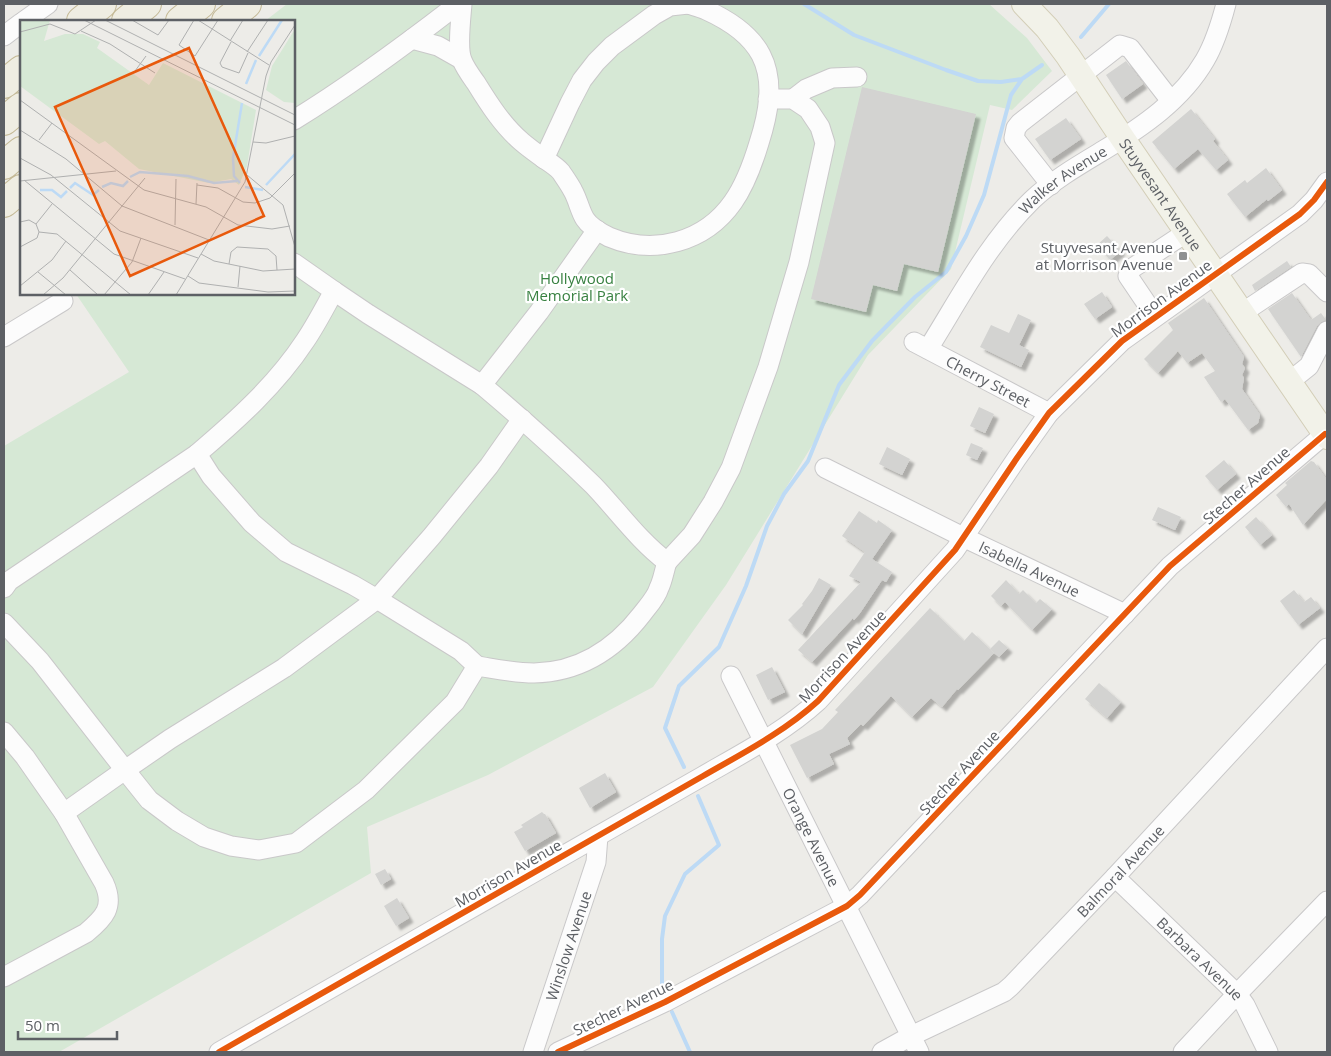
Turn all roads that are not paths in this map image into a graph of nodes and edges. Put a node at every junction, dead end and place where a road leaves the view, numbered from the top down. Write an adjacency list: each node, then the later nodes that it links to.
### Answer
1 (48, 4): 11 (street)
2 (102, 4): 12 (highway)
3 (147, 4): 13 (highway)
4 (201, 4): 14 (highway)
5 (247, 4): 15 (highway)
6 (458, 4): 18 (street)
7 (462, 4): 19 (street)
8 (688, 4): 24 (street); 32 (street)
9 (1024, 4): 21 (main road, Stuyvesant Avenue)
10 (1226, 4): 26 (street, Walker Avenue)
11 (26, 20)
12 (82, 20)
13 (127, 20)
14 (181, 20)
15 (227, 20)
16 (20, 24): 17 (street)
17 (4, 36)
18 (412, 39): 19 (street); 28 (street)
19 (461, 59): 32 (street)
20 (20, 71): 23 (highway)
21 (1081, 76): 26 (street); 30 (main road, Stuyvesant Avenue); 35 (street)
22 (857, 78): 25 (street)
23 (4, 84)
24 (768, 99): 25 (street); 38 (street)
25 (793, 99): 58 (street)
26 (1171, 101): 30 (street, Walker Avenue)
27 (20, 108): 29 (highway)
28 (295, 119)
29 (4, 121)
30 (1123, 139): 35 (street, Walker Avenue); 39 (main road, Stuyvesant Avenue)
31 (20, 151): 33 (highway)
32 (544, 159): 38 (street)
33 (4, 165)
34 (1327, 182): 41 (street, Morrison Avenue)
35 (1051, 185): 49 (street, Walker Avenue)
36 (20, 189): 37 (highway)
37 (4, 203)
38 (597, 230): 51 (street)
39 (1187, 232): 41 (main road, Stuyvesant Avenue); 46 (street)
40 (295, 264): 42 (street)
41 (1215, 273): 45 (main road, Stuyvesant Avenue); 46 (street, Morrison Avenue)
42 (334, 291): 51 (street); 55 (street)
43 (1327, 292): 45 (street)
44 (63, 301): 48 (street)
45 (1242, 313): 50 (main road, Stuyvesant Avenue)
46 (1155, 316): 52 (street, Morrison Avenue)
47 (1327, 331): 50 (street)
48 (4, 337)
49 (921, 346): 52 (street, Cherry Street)
50 (1289, 382): 54 (main road, Stuyvesant Avenue)
51 (482, 385): 53 (street)
52 (1049, 414): 57 (street, Morrison Avenue)
53 (522, 419): 58 (street); 60 (street)
54 (1326, 436): 61 (street, Stecher Avenue)
55 (197, 454): 59 (street); 60 (street)
56 (825, 468): 57 (street, Isabella Avenue)
57 (963, 537): 61 (street, Isabella Avenue); 67 (street, Morrison Avenue)
58 (667, 562): 64 (street)
59 (4, 588)
60 (377, 599): 64 (street); 68 (street)
61 (1125, 614): 73 (street, Stecher Avenue)
62 (4, 623): 68 (street)
63 (1327, 648): 71 (street, Balmoral Avenue)
64 (477, 666): 68 (street)
65 (730, 676): 67 (street, Orange Avenue)
66 (4, 732): 69 (street)
67 (764, 741): 70 (street, Morrison Avenue); 73 (street, Orange Avenue)
68 (125, 770): 69 (street)
69 (64, 813): 74 (street)
70 (598, 836): 77 (street, Morrison Avenue); 78 (street, Winslow Avenue)
71 (1115, 876): 75 (street, Barbara Avenue); 76 (street, Balmoral Avenue)
72 (1327, 901): 75 (street)
73 (847, 906): 76 (street, Orange Avenue); 79 (street, Stecher Avenue)
74 (4, 977)
75 (1237, 994): 81 (street); 82 (street, Barbara Avenue)
76 (915, 1044): 80 (street, Balmoral Avenue)
77 (219, 1052)
78 (533, 1052)
79 (558, 1052)
80 (882, 1052)
81 (1183, 1052)
82 (1268, 1052)

